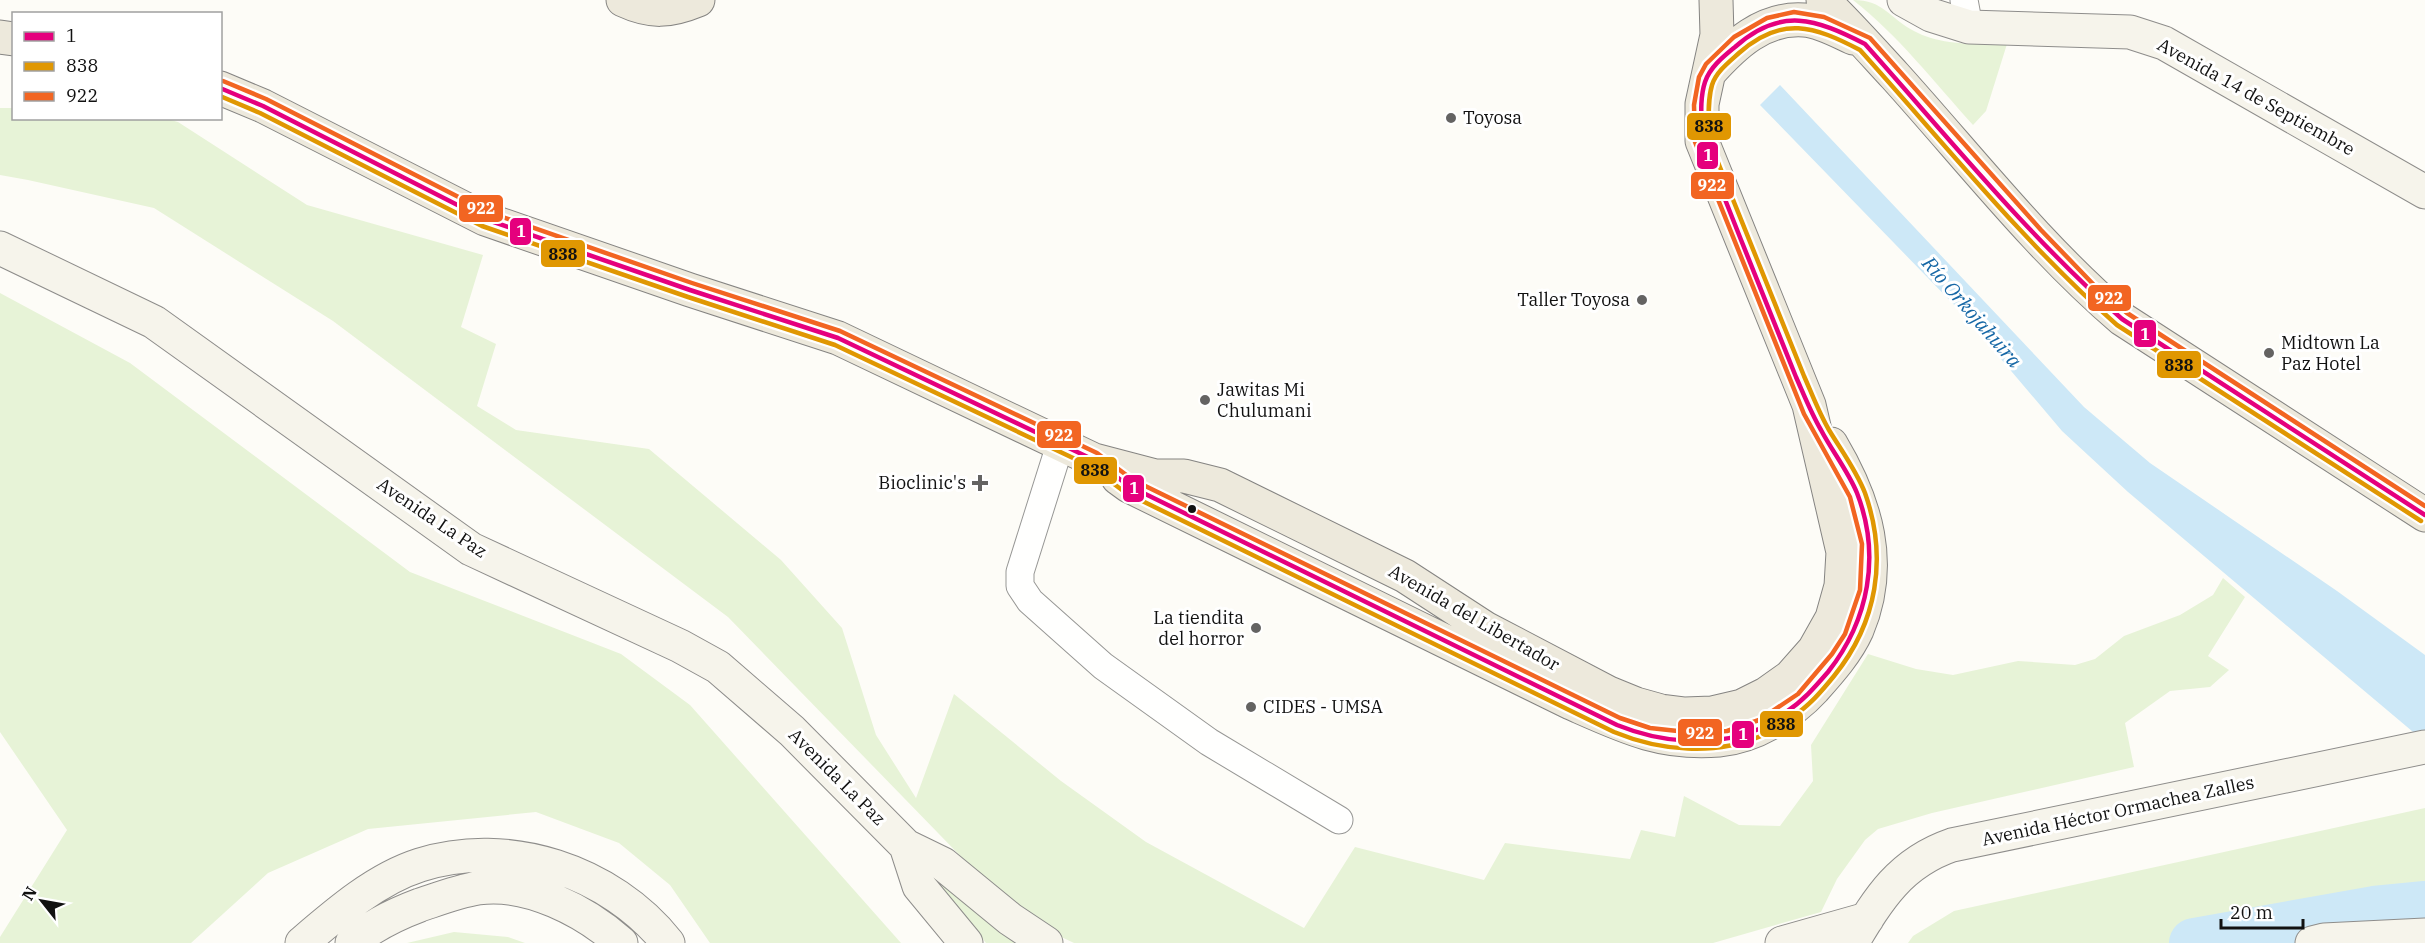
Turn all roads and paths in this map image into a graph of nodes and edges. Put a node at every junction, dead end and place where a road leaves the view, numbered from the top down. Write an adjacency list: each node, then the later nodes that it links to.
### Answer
1 (622, 0): 2 (main road)
2 (698, 0)
3 (1716, 0): 10 (main road, Avenida del Libertador)
4 (1724, 0): 8 (main road)
5 (1822, 0): 9 (main road)
6 (1904, 0): 7 (main road, Avenida 14 de Septiembre)
7 (1966, 13): 12 (main road, Avenida 14 de Septiembre)
8 (1760, 28): 9 (main road); 10 (main road)
9 (1865, 44): 15 (main road)
10 (1709, 73): 14 (main road, Avenida del Libertador)
11 (222, 89): 14 (main road, Avenida del Libertador)
12 (2425, 192)
13 (0, 248): 18 (main road, Avenida La Paz)
14 (1060, 445): 17 (street)
15 (2425, 515)
16 (2411, 750): 19 (main road, Avenida Héctor Ormachea Zalles)
17 (1339, 820)
18 (906, 846): 25 (main road, Avenida La Paz); 26 (main road, Avenida La Paz)
19 (1859, 931): 27 (main road)
20 (2425, 935): 28 (main road)
21 (302, 943): 24 (main road)
22 (352, 943): 23 (main road)
23 (621, 943)
24 (668, 943)
25 (966, 943)
26 (1046, 943)
27 (1782, 943)
28 (2312, 943)

